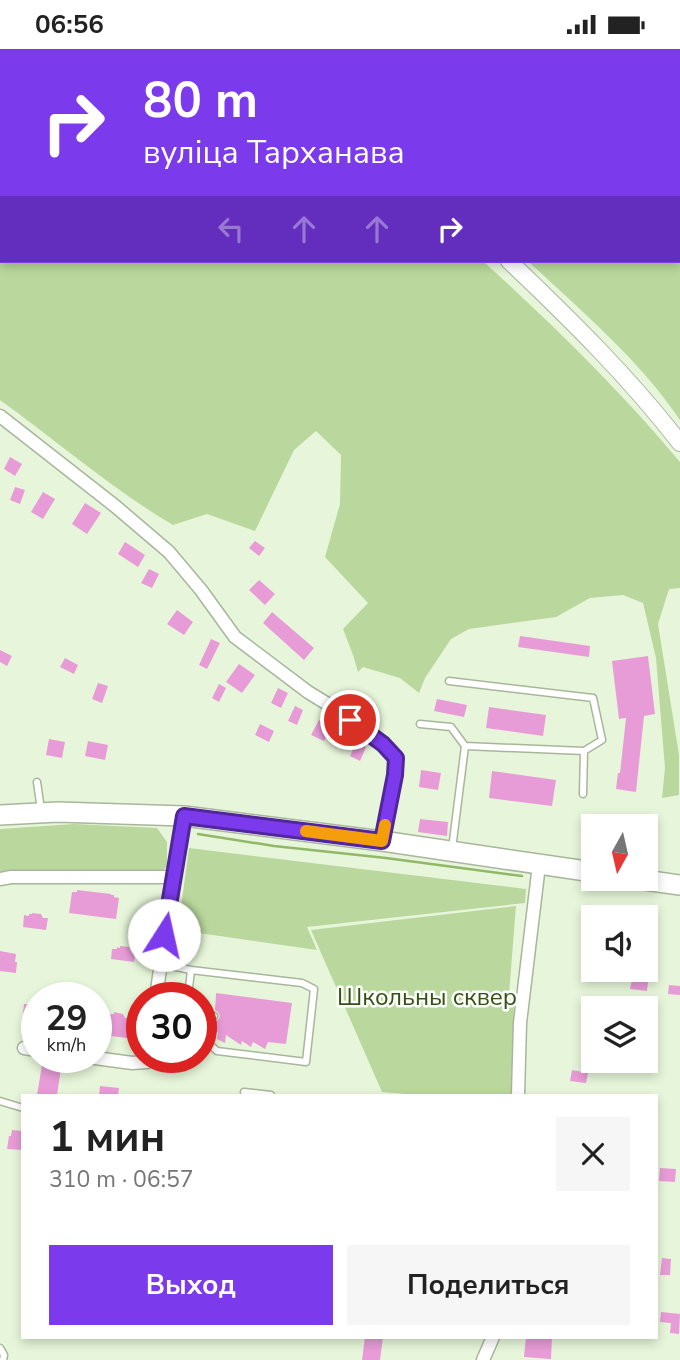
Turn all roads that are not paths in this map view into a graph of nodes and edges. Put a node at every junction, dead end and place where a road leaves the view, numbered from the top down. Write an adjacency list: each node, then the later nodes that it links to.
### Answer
1 (511, 263): 3 (street)
2 (0, 416): 13 (street)
3 (680, 443)
4 (449, 681): 7 (lane)
5 (419, 724): 6 (lane)
6 (465, 746): 7 (lane); 14 (lane)
7 (584, 751): 9 (lane)
8 (37, 782): 10 (lane)
9 (583, 794)
10 (41, 812): 11 (main road); 12 (main road)
11 (0, 815)
12 (184, 816): 13 (main road); 17 (street)
13 (382, 841): 14 (main road)
14 (452, 851): 15 (main road)
15 (539, 865): 16 (main road); 28 (street)
16 (581, 870)
17 (175, 877): 18 (street); 21 (street)
18 (0, 879)
19 (658, 882): 20 (main road)
20 (680, 885)
21 (161, 964): 22 (lane); 23 (street)
22 (191, 970): 24 (lane); 25 (lane)
23 (158, 982)
24 (190, 982)
25 (217, 1051)
26 (244, 1092): 27 (lane)
27 (262, 1094)
28 (518, 1094)
29 (0, 1101): 30 (lane)
30 (21, 1107)
31 (492, 1339): 34 (street)
32 (0, 1348): 33 (lane)
33 (3, 1360)
34 (483, 1360)

